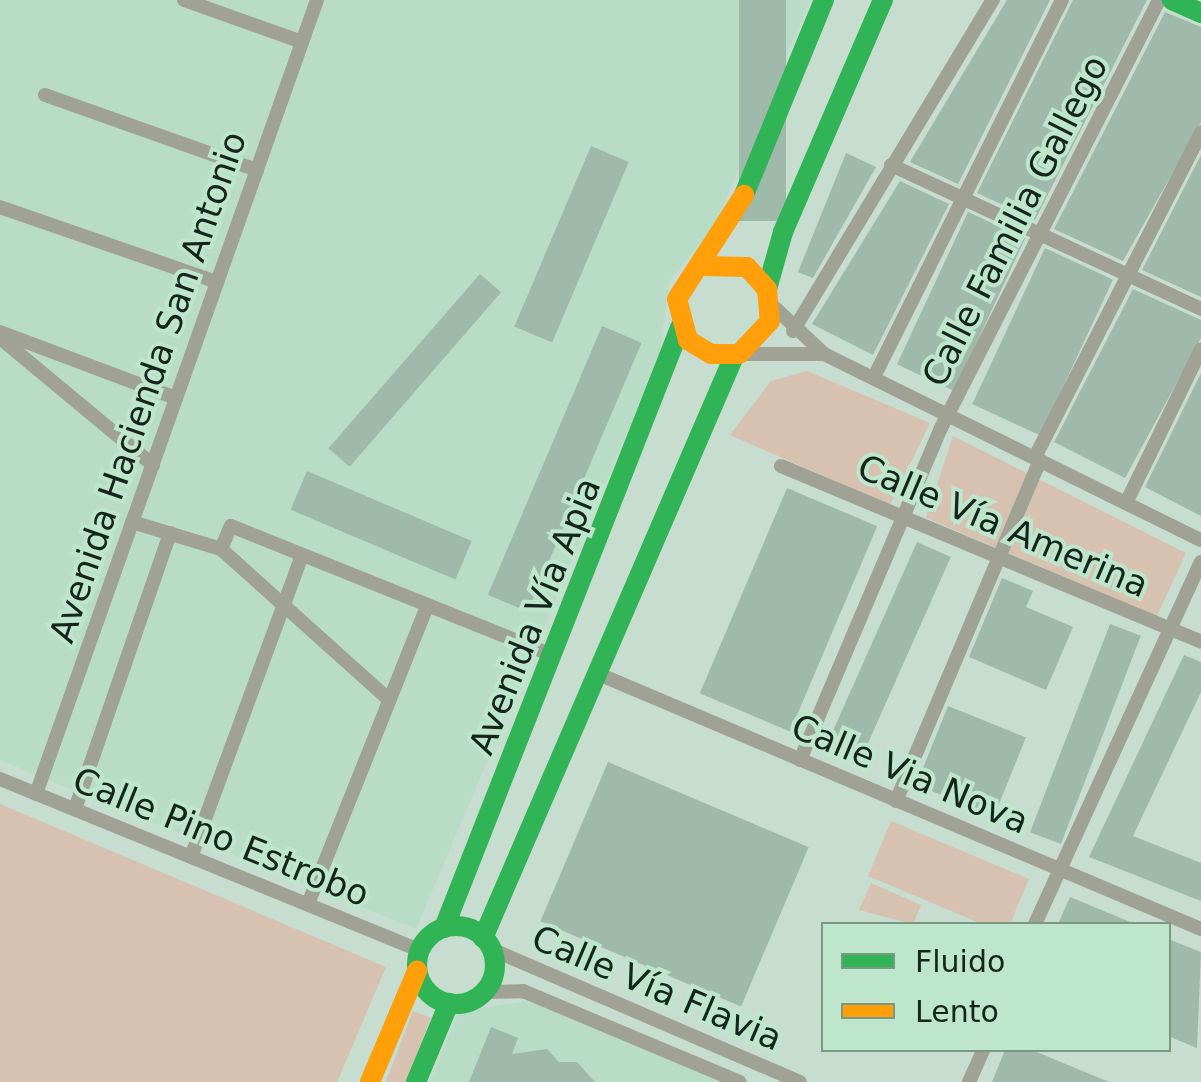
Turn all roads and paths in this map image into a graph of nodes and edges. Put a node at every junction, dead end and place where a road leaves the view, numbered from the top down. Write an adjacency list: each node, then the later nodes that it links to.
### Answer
1 (184, 0): 10 (street)
2 (317, 0): 10 (street, Avenida Hacienda San Antonio)
3 (824, 0): 18 (street)
4 (884, 0): 21 (street)
5 (992, 0): 13 (street)
6 (1062, 0): 15 (street)
7 (1159, 0): 17 (street, Calle Familia Gallego)
8 (1172, 0): 9 (street)
9 (1201, 13)
10 (302, 42): 14 (street, Avenida Hacienda San Antonio)
11 (45, 96): 14 (street)
12 (1201, 132): 19 (street)
13 (891, 165): 15 (street); 24 (street)
14 (257, 170): 20 (street, Avenida Hacienda San Antonio)
15 (963, 199): 17 (street); 29 (street)
16 (0, 207): 20 (street)
17 (1041, 235): 19 (street); 31 (street, Calle Familia Gallego)
18 (704, 266): 21 (street); 23 (street)
19 (1128, 275): 22 (street); 32 (street)
20 (217, 282): 30 (street, Avenida Hacienda San Antonio)
21 (770, 297): 24 (street); 27 (street)
22 (1201, 309)
23 (680, 328): 27 (street); 48 (street, Avenida Vía Apia)
24 (792, 331): 28 (street)
25 (1, 340): 30 (street); 33 (street)
26 (1201, 350): 35 (street)
27 (737, 354): 28 (street); 49 (street)
28 (824, 354): 29 (street)
29 (874, 377): 31 (street)
30 (176, 398): 33 (street, Avenida Hacienda San Antonio)
31 (951, 416): 32 (street); 36 (street, Calle Familia Gallego)
32 (1037, 459): 35 (street); 42 (street)
33 (153, 465): 37 (street, Avenida Hacienda San Antonio)
34 (781, 466): 36 (street, Calle Vía Amerina)
35 (1126, 503): 39 (street)
36 (904, 517): 42 (street, Calle Vía Amerina); 51 (street, Calle Familia Gallego)
37 (132, 522): 38 (street); 53 (street, Avenida Hacienda San Antonio)
38 (170, 533): 40 (street); 55 (street, Avenida Hacienda San Antonio)
39 (1201, 540)
40 (221, 549): 41 (street); 44 (street)
41 (302, 555): 44 (street); 45 (street)
42 (999, 557): 46 (street, Calle Vía Amerina); 54 (street)
43 (1201, 562): 46 (street)
44 (283, 606): 50 (street); 56 (street)
45 (427, 606): 48 (street); 50 (street)
46 (1171, 629): 47 (street, Calle Vía Amerina); 57 (street)
47 (1201, 642)
48 (554, 656): 60 (street, Avenida Vía Apia)
49 (596, 673): 51 (street, Calle Via Nova); 62 (street)
50 (388, 699): 58 (street)
51 (800, 760): 54 (street, Calle Via Nova)
52 (0, 779): 53 (street, Calle Pino Estrobo)
53 (36, 794): 55 (street, Calle Pino Estrobo)
54 (896, 801): 57 (street, Calle Via Nova)
55 (74, 809): 56 (street, Calle Pino Estrobo)
56 (191, 856): 58 (street, Calle Pino Estrobo)
57 (1058, 868): 59 (street); 61 (street, Calle Via Nova)
58 (308, 904): 63 (street, Calle Pino Estrobo)
59 (1036, 922)
60 (444, 928): 62 (street); 63 (street)
61 (1201, 929)
62 (487, 943): 64 (street); 70 (street, Calle Vía Flavia)
63 (418, 960): 65 (street); 67 (street)
64 (484, 992): 65 (street); 69 (street, Calle Vía Flavia)
65 (449, 1003): 68 (street)
66 (982, 1052): 71 (street)
67 (370, 1082)
68 (416, 1082)
69 (740, 1082)
70 (800, 1082)
71 (970, 1082)

